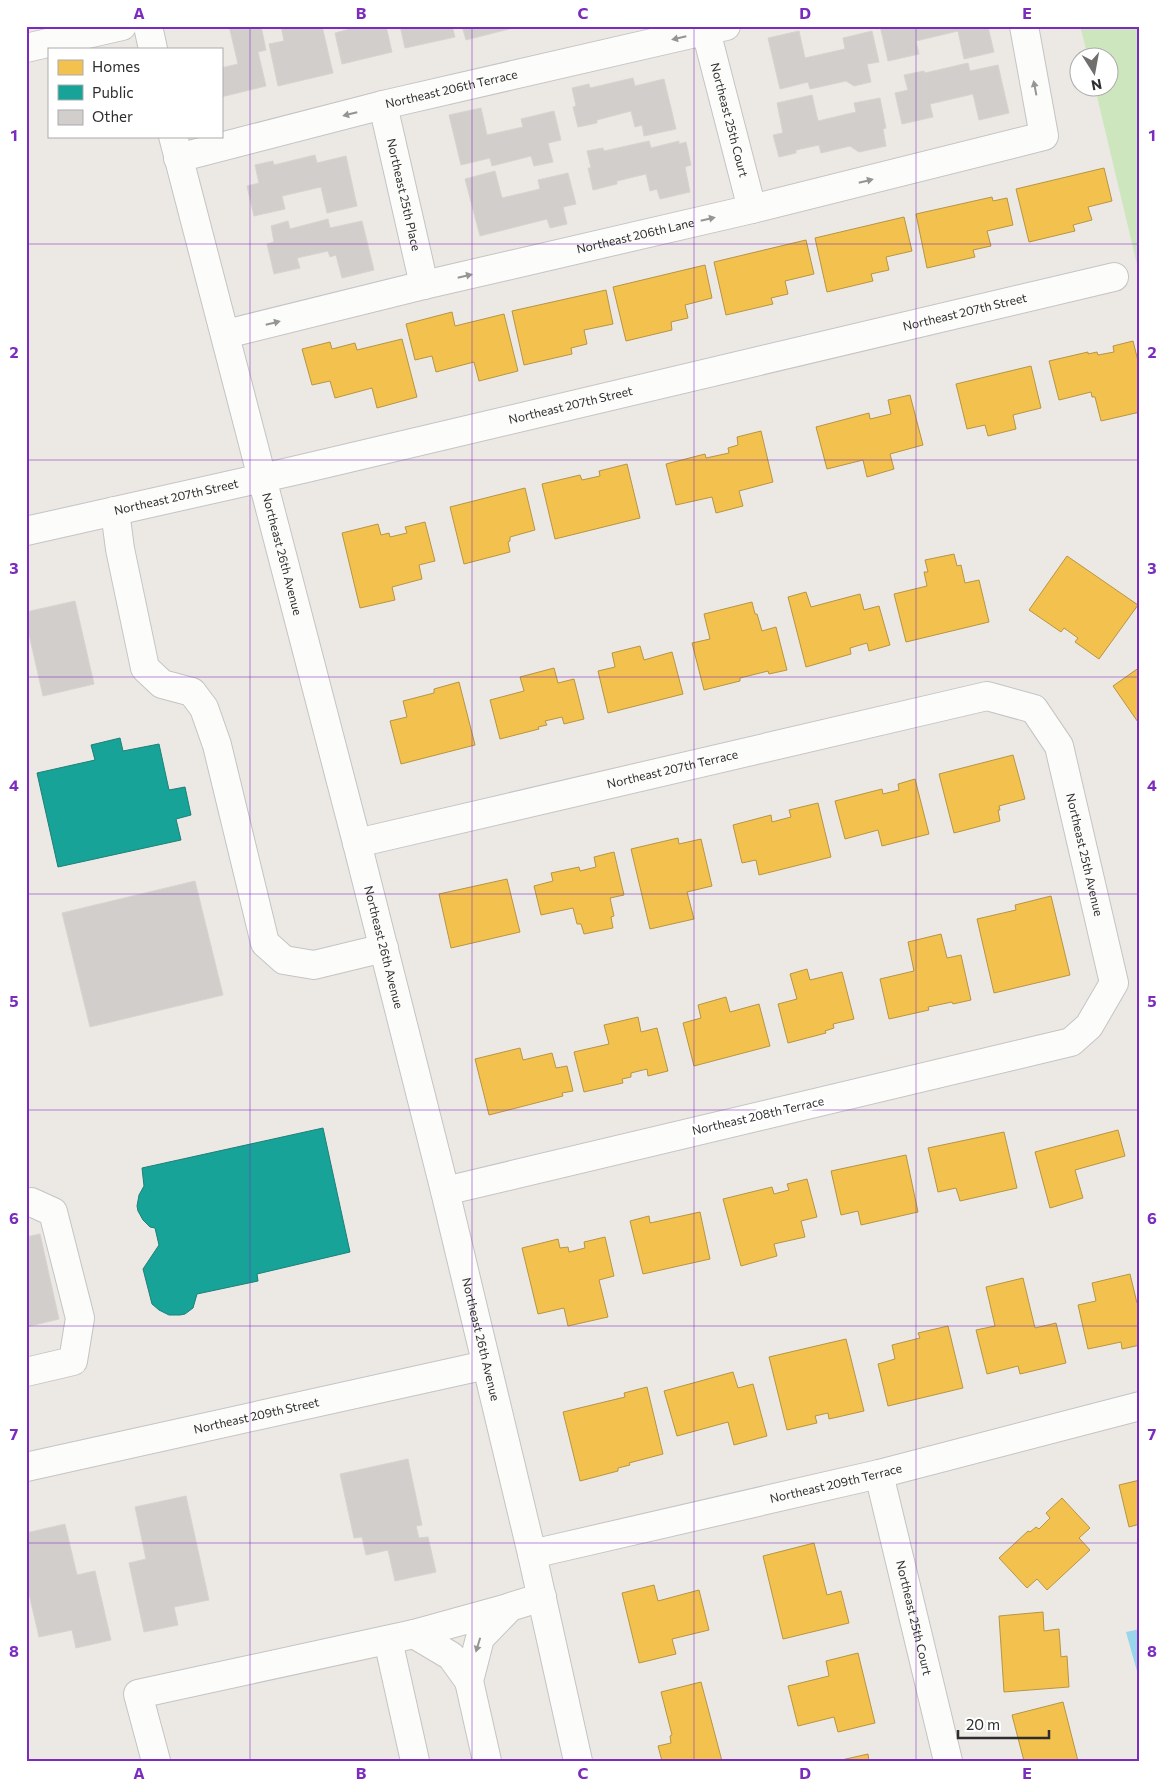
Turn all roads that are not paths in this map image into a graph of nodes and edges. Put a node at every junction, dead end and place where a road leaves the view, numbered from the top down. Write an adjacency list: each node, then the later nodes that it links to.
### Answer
1 (122, 26): 5 (street)
2 (148, 26): 6 (street)
3 (1024, 26): 11 (street, Northeast 206th Lane, one-way to 3)
4 (716, 29): 7 (street, Northeast 206th Terrace, one-way to 7); 11 (street, Northeast 25th Court)
5 (26, 48)
6 (153, 48)
7 (383, 106): 9 (street, Northeast 206th Terrace, one-way to 9); 13 (street, Northeast 25th Place)
8 (221, 138): 10 (street, Northeast 206th Terrace, one-way to 10)
9 (222, 138)
10 (176, 147): 14 (street, Northeast 26th Avenue)
11 (752, 209): 13 (street, Northeast 206th Lane, one-way to 11)
12 (1114, 277): 15 (street, Northeast 207th Street)
13 (424, 285): 14 (street, Northeast 206th Lane, one-way to 13)
14 (226, 334): 15 (street, Northeast 26th Avenue)
15 (262, 478): 16 (street, Northeast 207th Street); 19 (street, Northeast 26th Avenue)
16 (115, 511): 17 (street, Northeast 207th Street); 20 (street)
17 (26, 531)
18 (987, 696): 19 (street, Northeast 207th Terrace); 21 (street, Northeast 25th Avenue)
19 (357, 843): 20 (street, Northeast 26th Avenue)
20 (384, 948): 22 (street, Northeast 26th Avenue)
21 (1071, 1042): 22 (street, Northeast 208th Terrace)
22 (445, 1191): 24 (street, Northeast 26th Avenue)
23 (26, 1203): 25 (street)
24 (486, 1365): 27 (street, Northeast 209th Street); 29 (street, Northeast 26th Avenue)
25 (26, 1372)
26 (1140, 1406): 28 (street, Northeast 209th Terrace)
27 (26, 1467)
28 (879, 1474): 29 (street, Northeast 209th Terrace); 39 (street, Northeast 25th Court)
29 (532, 1554): 30 (street, Northeast 26th Avenue)
30 (542, 1598): 31 (street); 38 (street, Northeast 26th Avenue)
31 (510, 1607): 32 (street); 34 (street, one-way to 34)
32 (414, 1634): 33 (street); 34 (street)
33 (388, 1640): 35 (street); 36 (street)
34 (469, 1681): 37 (street)
35 (156, 1761)
36 (415, 1761)
37 (487, 1761)
38 (578, 1761)
39 (948, 1761)

